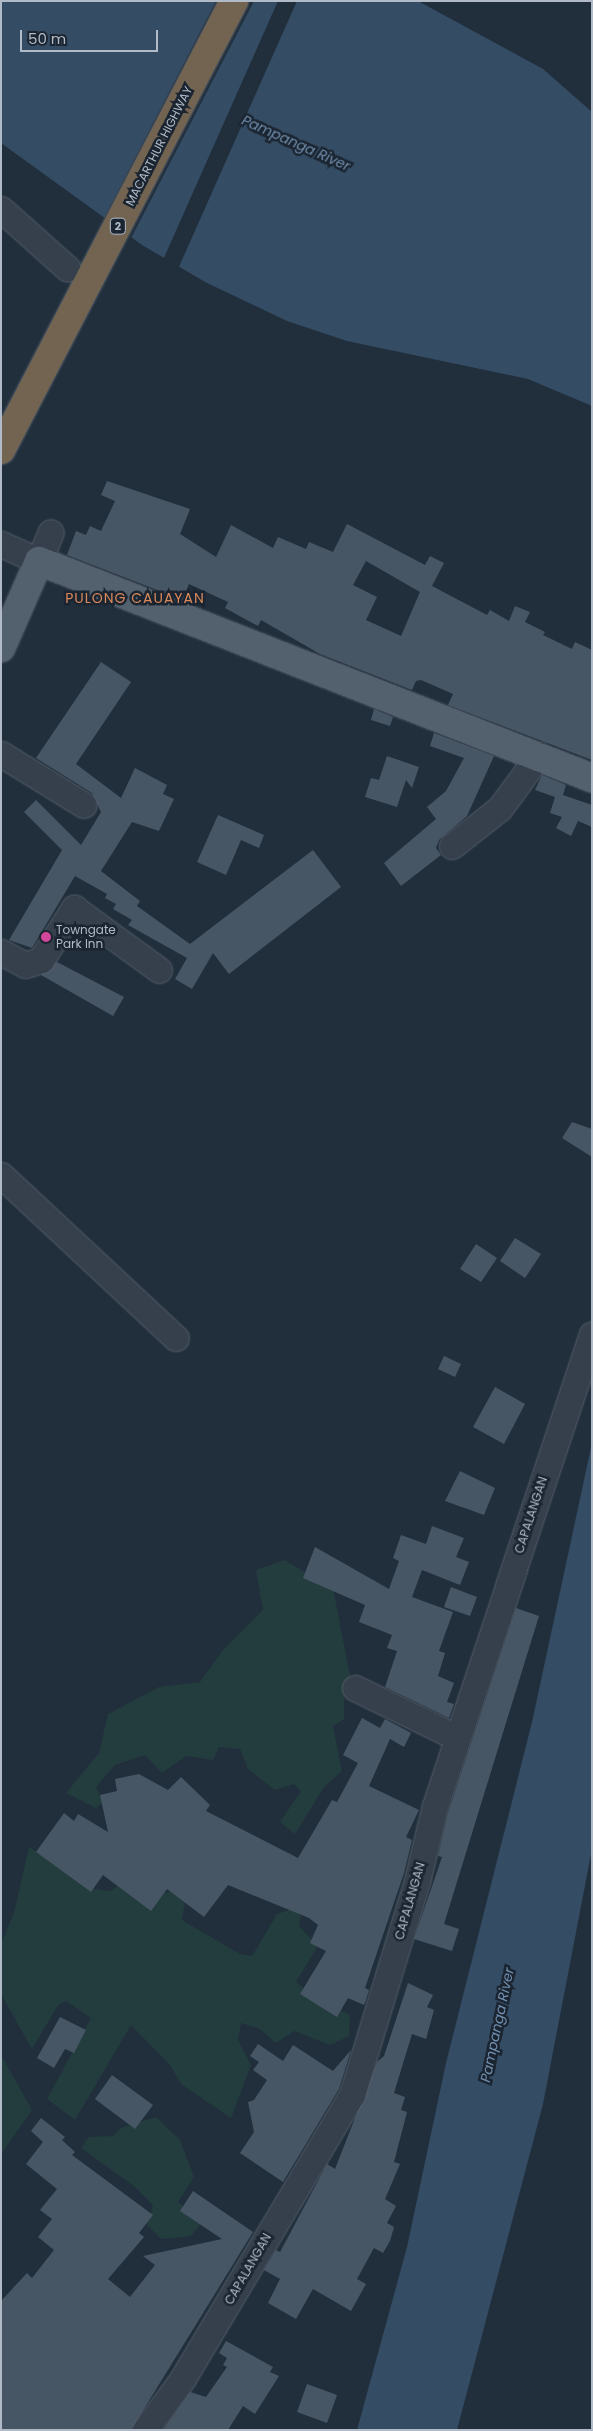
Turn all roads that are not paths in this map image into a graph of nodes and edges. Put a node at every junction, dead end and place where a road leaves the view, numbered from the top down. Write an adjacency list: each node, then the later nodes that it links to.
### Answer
1 (234, 1): 4 (highway, MACARTHUR HIGHWAY / 2)
2 (1, 209): 3 (street)
3 (67, 268)
4 (1, 450)
5 (52, 532): 7 (street)
6 (1, 544): 7 (street)
7 (39, 561): 8 (main road); 10 (main road)
8 (1, 648)
9 (1, 754): 12 (street)
10 (539, 755): 11 (main road); 13 (street)
11 (592, 778)
12 (84, 805)
13 (452, 846)
14 (1, 952): 15 (street)
15 (159, 970)
16 (1, 1176): 18 (street)
17 (592, 1334): 20 (street, CAPALANGAN)
18 (176, 1338)
19 (355, 1688): 20 (street)
20 (458, 1738): 21 (street, CAPALANGAN)
21 (145, 2430)

